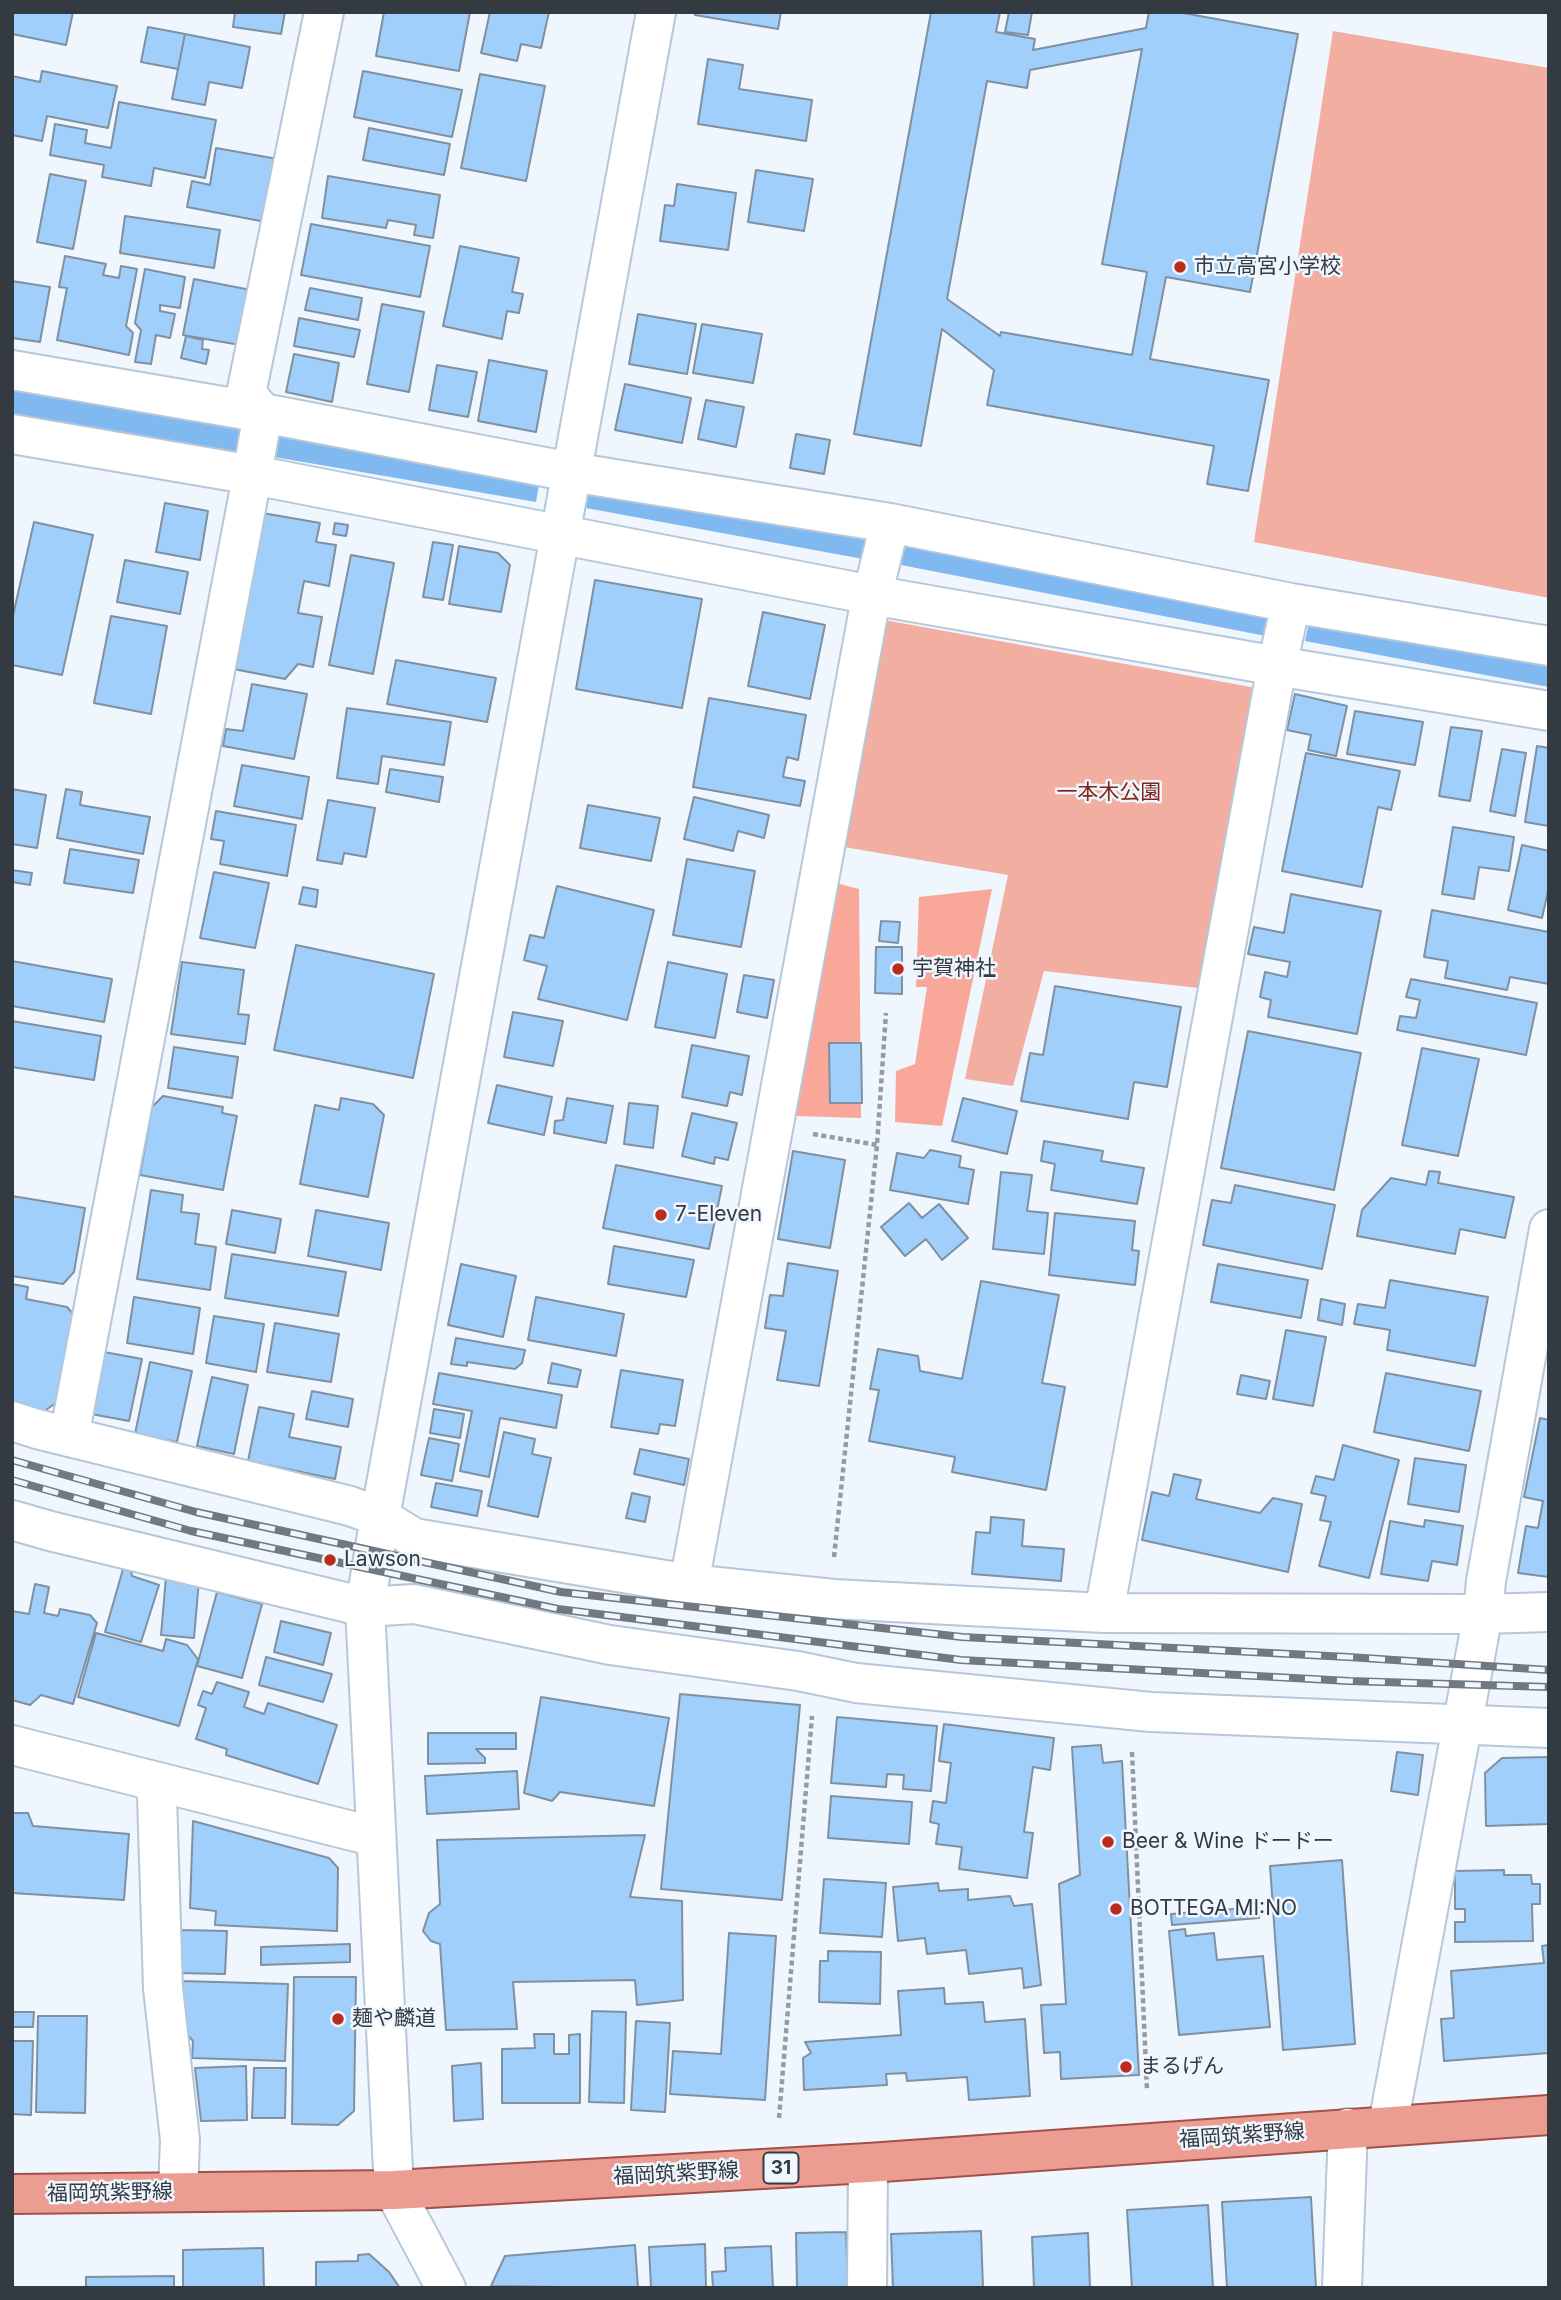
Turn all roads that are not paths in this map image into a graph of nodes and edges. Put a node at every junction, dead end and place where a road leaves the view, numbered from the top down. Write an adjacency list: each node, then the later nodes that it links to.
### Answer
1 (324, 12): 4 (street)
2 (656, 12): 6 (street)
3 (12, 370): 4 (street)
4 (262, 413): 6 (street); 7 (street)
5 (12, 434): 7 (street)
6 (571, 472): 8 (street); 9 (street)
7 (253, 474): 9 (street); 17 (street)
8 (890, 523): 10 (street); 11 (street)
9 (561, 536): 10 (street); 18 (street)
10 (872, 595): 13 (street); 20 (street)
11 (1291, 603): 12 (street); 13 (street)
12 (1549, 646)
13 (1277, 666): 14 (street); 23 (street)
14 (1549, 711)
15 (1549, 1229): 24 (street)
16 (12, 1421): 17 (street)
17 (69, 1437): 18 (street)
18 (380, 1517): 20 (street); 21 (street)
19 (12, 1520): 21 (street)
20 (690, 1584): 23 (street)
21 (365, 1606): 25 (street); 29 (street)
22 (1549, 1612): 24 (street)
23 (1104, 1613): 24 (street)
24 (1483, 1614): 25 (street)
25 (1463, 1726): 26 (street); 31 (street)
26 (1549, 1728)
27 (12, 1745): 28 (street)
28 (153, 1780): 29 (street); 35 (street)
29 (376, 1837): 34 (street)
30 (1549, 2115): 31 (main road, 福岡筑紫野線 / 31)
31 (1388, 2125): 32 (main road, 福岡筑紫野線 / 31)
32 (1348, 2128): 33 (main road, 福岡筑紫野線 / 31); 39 (street)
33 (867, 2163): 34 (main road, 福岡筑紫野線 / 31); 38 (street)
34 (394, 2190): 35 (main road, 福岡筑紫野線 / 31); 37 (street)
35 (178, 2192): 36 (main road, 福岡筑紫野線 / 31)
36 (12, 2194)
37 (446, 2288)
38 (867, 2288)
39 (1342, 2288)

